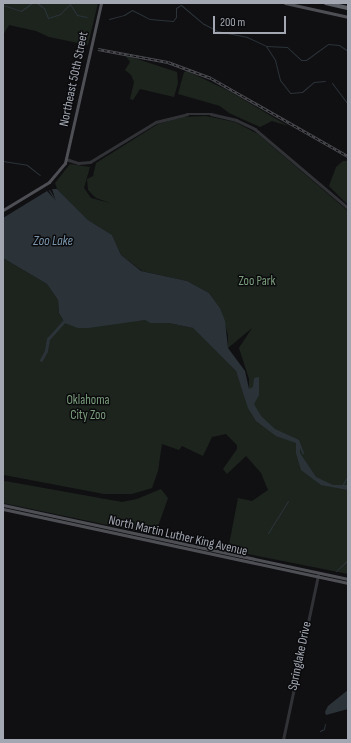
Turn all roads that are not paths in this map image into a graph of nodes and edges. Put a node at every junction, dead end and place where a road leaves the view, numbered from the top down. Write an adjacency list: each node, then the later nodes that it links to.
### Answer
1 (101, 3): 6 (main road, Northeast 50th Street)
2 (285, 3): 5 (main road)
3 (326, 3): 4 (highway)
4 (348, 8)
5 (348, 17)
6 (66, 159): 7 (street); 8 (main road, Northeast 50th Street)
7 (348, 208)
8 (3, 210)
9 (3, 505): 11 (main road, North Martin Luther King Avenue)
10 (3, 508): 11 (main road, North Martin Luther King Avenue)
11 (318, 575): 12 (main road, North Martin Luther King Avenue); 13 (main road, North Martin Luther King Avenue); 14 (street, Springlake Drive)
12 (348, 579)
13 (348, 582)
14 (283, 740)

